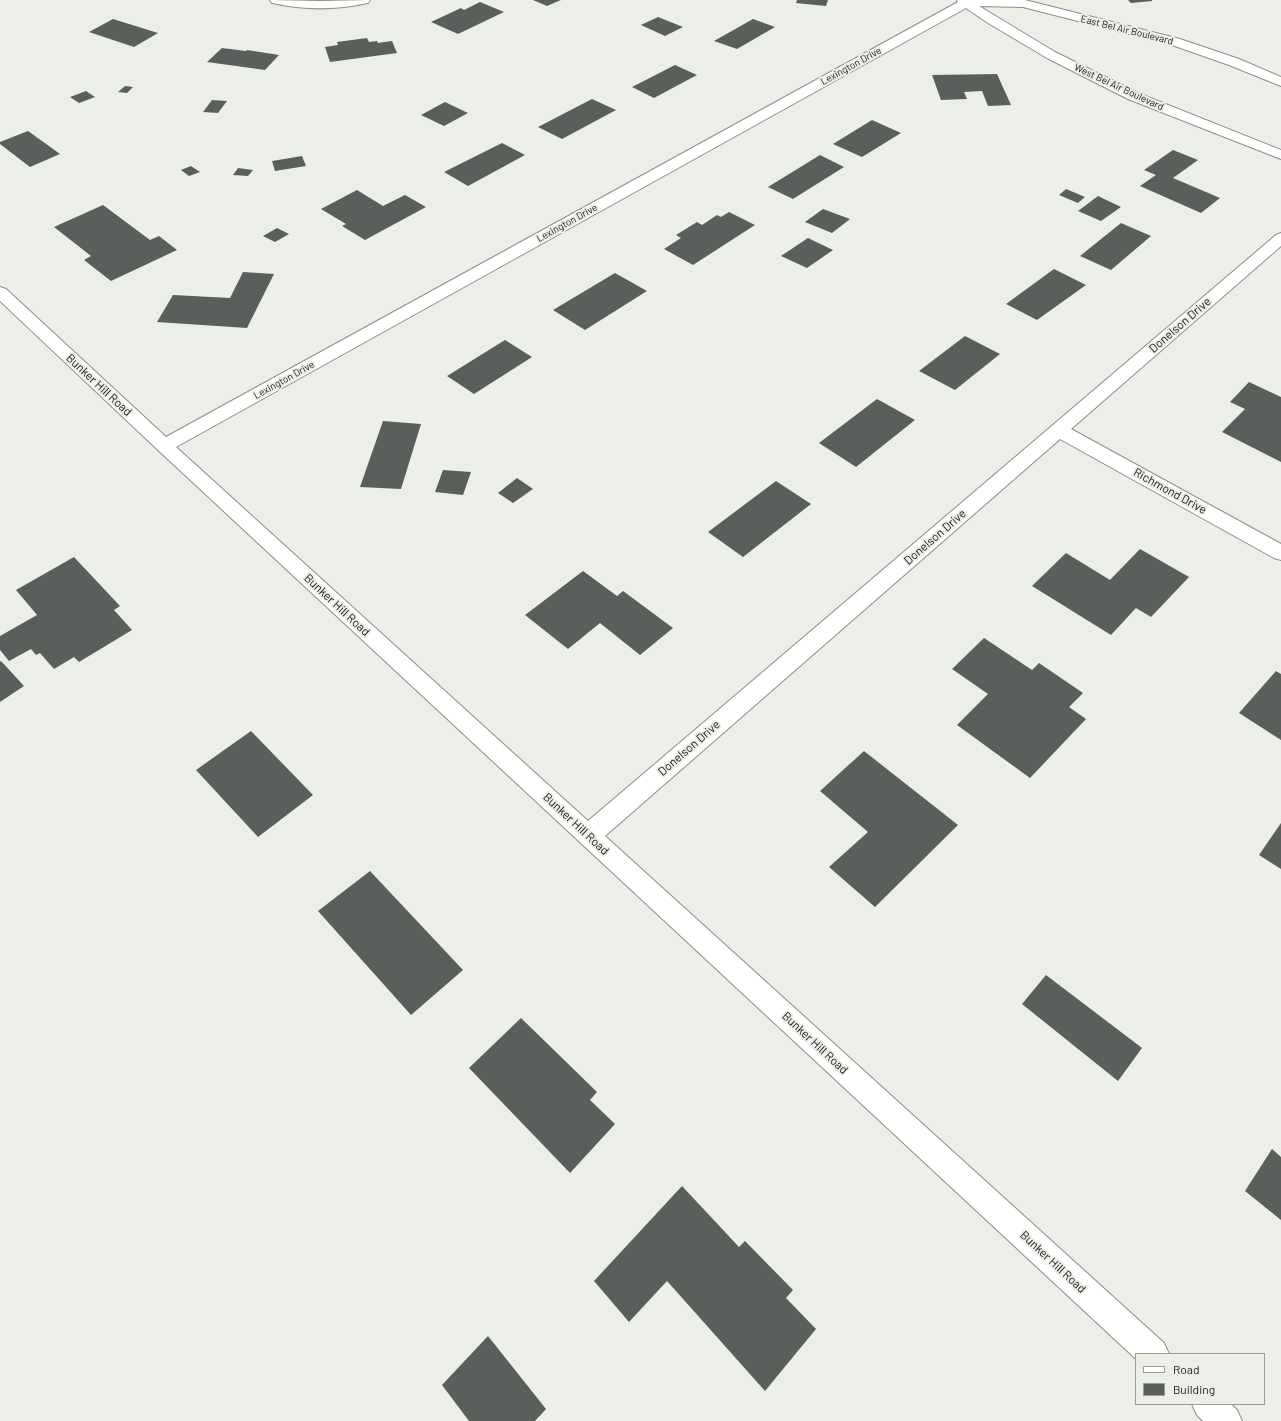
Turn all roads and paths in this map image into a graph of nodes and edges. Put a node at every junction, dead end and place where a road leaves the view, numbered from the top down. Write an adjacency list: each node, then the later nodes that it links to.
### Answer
1 (276, 0): 2 (street)
2 (364, 0)
3 (967, 1): 4 (street, East Bel Air Boulevard); 5 (street, West Bel Air Boulevard); 9 (street, Lexington Drive)
4 (1281, 82)
5 (1281, 155)
6 (1281, 238): 8 (street, Donelson Drive)
7 (0, 292): 9 (street, Bunker Hill Road)
8 (1058, 430): 10 (street, Richmond Drive); 11 (street, Donelson Drive)
9 (164, 446): 11 (street, Bunker Hill Road)
10 (1281, 553)
11 (589, 835): 12 (street, Bunker Hill Road)
12 (1152, 1353)
13 (1209, 1405): 14 (street)
14 (1226, 1421)

